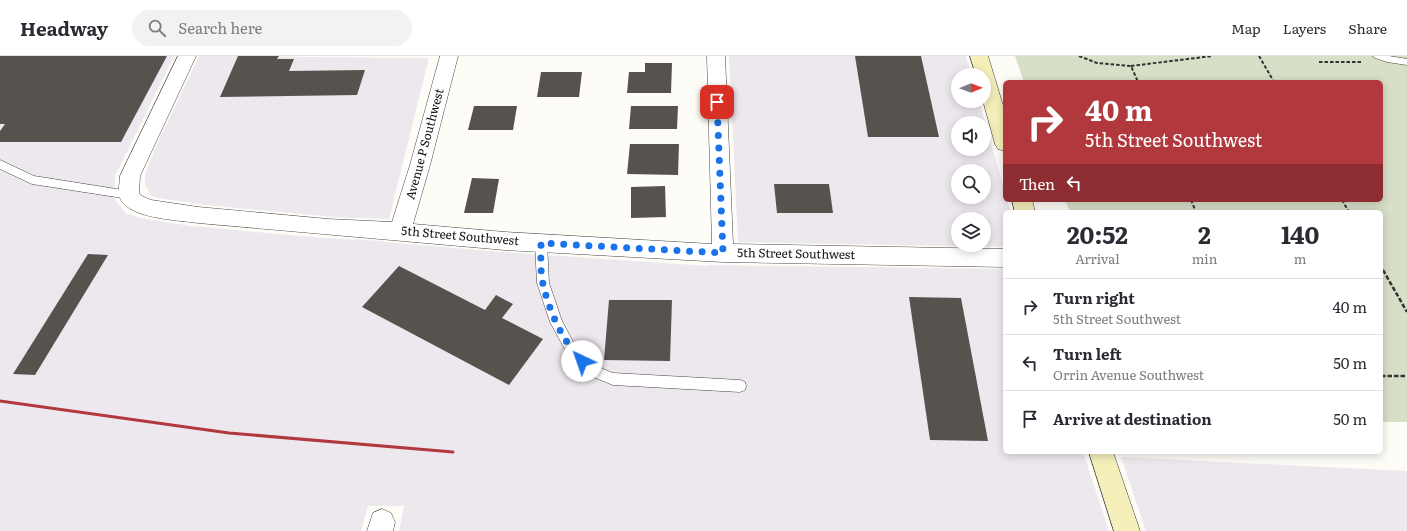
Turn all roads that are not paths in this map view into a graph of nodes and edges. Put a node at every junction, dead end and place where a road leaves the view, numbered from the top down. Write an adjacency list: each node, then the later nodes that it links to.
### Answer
1 (187, 56): 9 (street)
2 (449, 56): 10 (street, Avenue P Southwest)
3 (716, 56): 12 (street)
4 (979, 56): 7 (street)
5 (1378, 56): 6 (lane)
6 (1407, 62)
7 (1003, 137)
8 (0, 164): 9 (lane)
9 (132, 198): 10 (street, 5th Street Southwest)
10 (400, 231): 11 (street, 5th Street Southwest)
11 (541, 243): 12 (street, 5th Street Southwest); 14 (lane)
12 (723, 253): 13 (street, 5th Street Southwest)
13 (1003, 258)
14 (740, 386)
15 (1102, 454): 16 (street)
16 (1127, 531)

